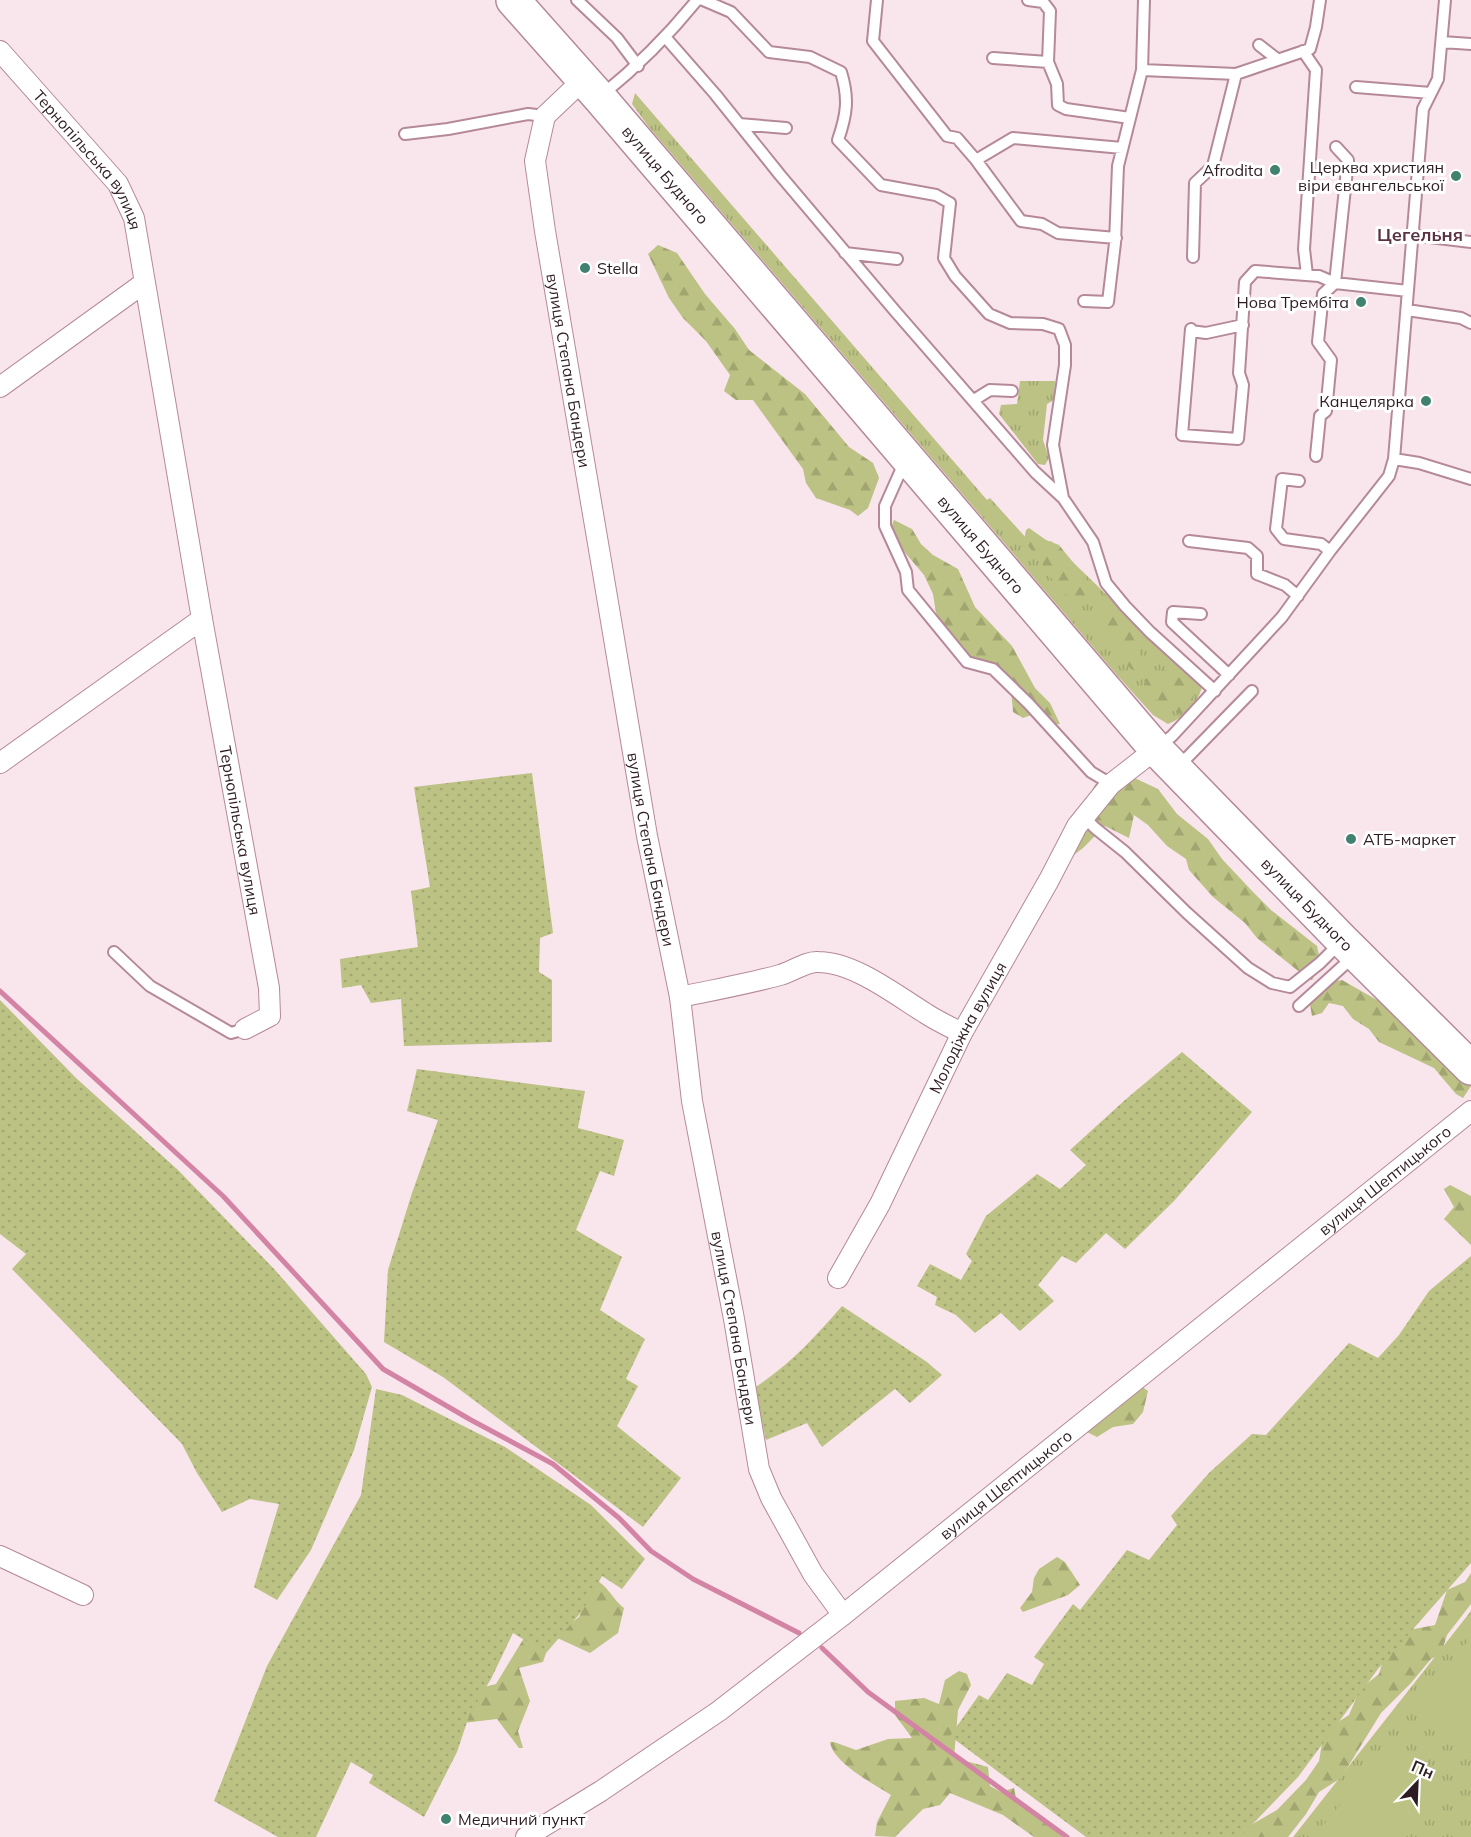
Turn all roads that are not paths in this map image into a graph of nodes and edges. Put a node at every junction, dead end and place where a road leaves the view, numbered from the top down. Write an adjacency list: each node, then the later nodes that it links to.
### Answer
1 (513, 0): 23 (highway, вулиця Будного)
2 (577, 0): 19 (lane)
3 (697, 0): 10 (lane)
4 (703, 0): 55 (lane)
5 (877, 0): 32 (lane)
6 (1028, 0): 18 (lane)
7 (1144, 0): 20 (lane)
8 (1320, 0): 15 (lane)
9 (1445, 0): 11 (lane)
10 (666, 38): 19 (lane); 27 (lane)
11 (1442, 42): 12 (lane); 24 (lane)
12 (1471, 44)
13 (1259, 45): 17 (lane)
14 (0, 51): 40 (street, Тернопільська вулиця)
15 (1303, 51): 17 (lane); 39 (lane)
16 (993, 58): 18 (lane)
17 (1277, 59): 21 (lane)
18 (1048, 62): 26 (lane)
19 (638, 66): 23 (lane)
20 (1142, 70): 21 (lane); 26 (lane)
21 (1236, 74): 37 (lane)
22 (1356, 87): 24 (lane)
23 (592, 88): 25 (street); 51 (highway, вулиця Будного)
24 (1431, 93): 33 (lane)
25 (545, 116): 29 (lane); 70 (street, вулиця Степана Бандери)
26 (1130, 118): 31 (lane)
27 (739, 124): 28 (lane); 36 (lane)
28 (786, 128)
29 (405, 134)
30 (1336, 147): 41 (lane)
31 (1122, 148): 32 (lane); 34 (lane)
32 (976, 160): 34 (lane)
33 (1413, 235): 35 (lane); 42 (lane)
34 (1116, 238): 43 (lane)
35 (1471, 242)
36 (845, 253): 38 (lane); 49 (lane)
37 (1193, 257)
38 (897, 259)
39 (1307, 274): 41 (lane); 46 (lane)
40 (144, 283): 47 (street); 60 (street, Тернопільська вулиця)
41 (1335, 283): 42 (lane); 50 (lane)
42 (1408, 291): 44 (lane)
43 (1084, 301)
44 (1407, 310): 45 (lane); 52 (lane)
45 (1471, 323)
46 (1243, 326): 46 (lane)
47 (0, 387)
48 (1012, 391): 49 (lane)
49 (974, 400): 55 (lane)
50 (1316, 456)
51 (907, 458): 64 (highway, вулиця Будного); 66 (lane)
52 (1394, 459): 53 (lane); 57 (lane)
53 (1471, 479)
54 (1299, 481): 57 (lane)
55 (1063, 498): 62 (lane)
56 (1189, 541): 58 (lane)
57 (1330, 550): 58 (lane)
58 (1298, 596): 61 (lane)
59 (1201, 614): 61 (lane)
60 (202, 619): 65 (street); 72 (street, Тернопільська вулиця)
61 (1229, 675): 62 (lane)
62 (1215, 691): 64 (lane)
63 (1252, 691): 64 (lane)
64 (1166, 759): 66 (street, Молодіжна вулиця); 68 (highway, вулиця Будного)
65 (0, 763)
66 (1111, 784): 67 (street, Молодіжна вулиця)
67 (1084, 817): 68 (lane); 73 (street, Молодіжна вулиця)
68 (1350, 947): 71 (lane); 74 (highway, вулиця Будного)
69 (114, 952): 72 (lane)
70 (680, 997): 73 (street); 79 (street, вулиця Степана Бандери)
71 (1299, 1006)
72 (244, 1029)
73 (962, 1033): 76 (street, Молодіжна вулиця)
74 (1471, 1068)
75 (1471, 1111): 79 (street, вулиця Шептицького)
76 (838, 1278)
77 (0, 1556): 78 (street)
78 (83, 1595)
79 (843, 1615): 80 (street, вулиця Шептицького)
80 (526, 1837)

